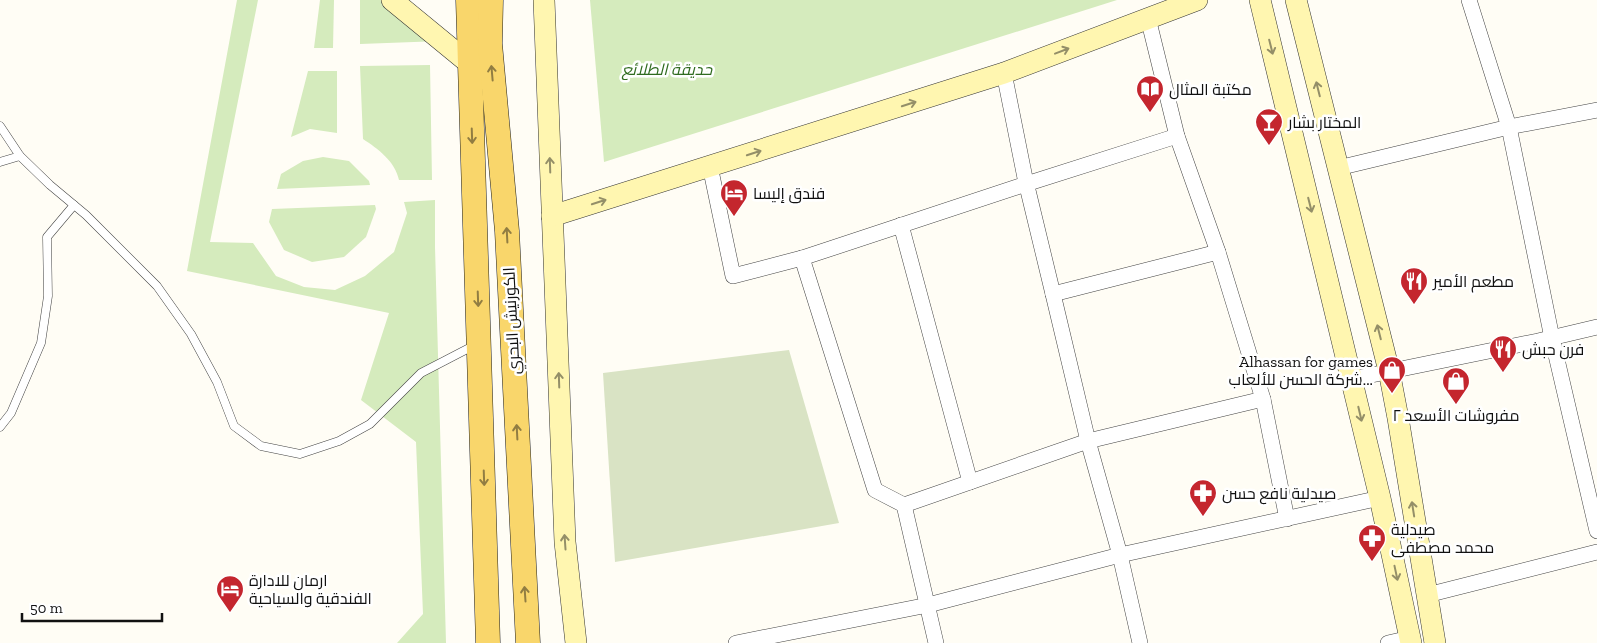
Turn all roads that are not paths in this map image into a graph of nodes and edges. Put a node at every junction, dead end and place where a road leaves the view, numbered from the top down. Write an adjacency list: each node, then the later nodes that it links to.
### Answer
1 (392, 0): 10 (street)
2 (468, 0): 10 (main road, الكورنيش البحري)
3 (492, 0): 46 (main road, الكورنيش البحري, one-way to 3)
4 (544, 0): 22 (street, one-way to 4)
5 (1197, 0): 9 (street)
6 (1260, 0): 31 (street, one-way to 31)
7 (1296, 0): 19 (street, one-way to 7)
8 (1469, 0): 14 (street)
9 (1148, 18): 11 (street, one-way to 9); 15 (street)
10 (470, 64): 29 (main road, الكورنيش البحري, one-way to 29)
11 (1004, 74): 18 (street, one-way to 11); 20 (street)
12 (1597, 110): 14 (street)
13 (0, 126): 16 (lane)
14 (1509, 127): 19 (street); 28 (street)
15 (1177, 136): 20 (street); 24 (street)
16 (20, 156): 17 (lane); 21 (lane)
17 (0, 162)
18 (710, 166): 22 (street, one-way to 18); 25 (street)
19 (1338, 168): 30 (street, one-way to 19)
20 (1026, 184): 23 (street); 26 (street)
21 (74, 205): 29 (lane); 33 (lane)
22 (552, 216): 47 (street, one-way to 22)
23 (901, 225): 25 (street); 35 (street)
24 (1218, 252): 26 (street); 32 (street)
25 (802, 258): 37 (street)
26 (1053, 294): 34 (street)
27 (1597, 327): 28 (street)
28 (1552, 338): 30 (street); 39 (street)
29 (480, 342): 45 (main road, الكورنيش البحري, one-way to 45)
30 (1389, 371): 31 (street); 42 (street, one-way to 30)
31 (1352, 379): 36 (street, one-way to 36)
32 (1263, 399): 34 (street); 38 (street)
33 (0, 427)
34 (1088, 441): 35 (street); 41 (street)
35 (970, 482): 37 (street)
36 (1380, 498): 38 (street); 44 (street, one-way to 44)
37 (904, 505): 43 (street)
38 (1288, 519): 41 (street)
39 (1597, 531)
40 (1597, 552): 42 (street)
41 (1120, 555): 43 (street); 50 (street)
42 (1427, 595): 52 (street)
43 (928, 604): 48 (street); 49 (street)
44 (1411, 641): 51 (street)
45 (488, 643)
46 (528, 643)
47 (576, 643)
48 (736, 643)
49 (936, 643)
50 (1140, 643)
51 (1388, 643)
52 (1435, 643)

